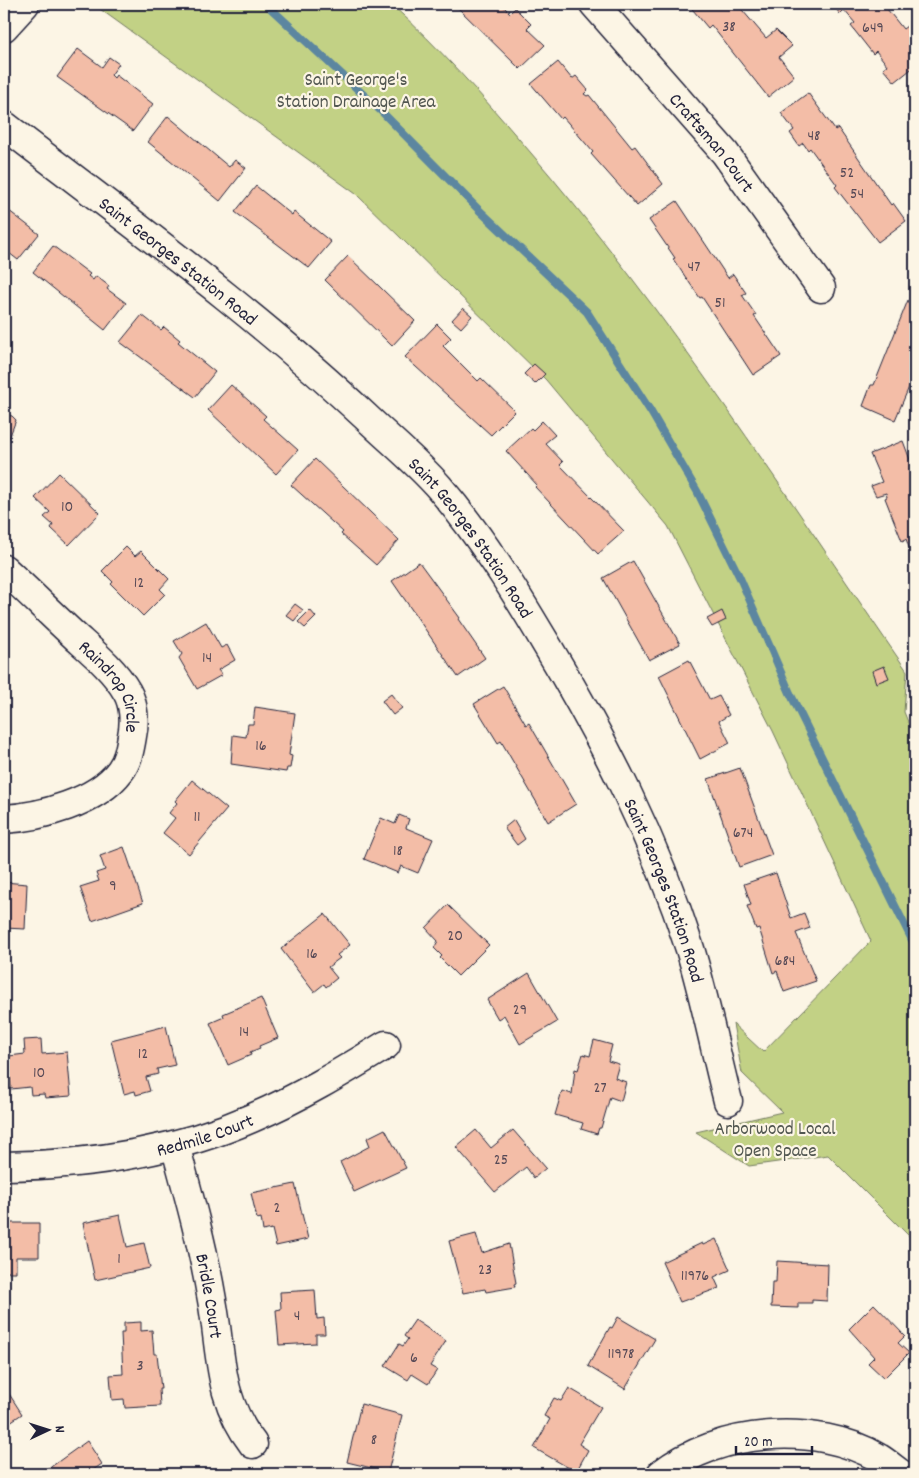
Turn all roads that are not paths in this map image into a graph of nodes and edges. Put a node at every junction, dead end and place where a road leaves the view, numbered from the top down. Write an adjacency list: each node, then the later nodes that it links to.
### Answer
1 (25, 4): 3 (street)
2 (594, 4): 5 (street, Craftsman Court)
3 (4, 27)
4 (4, 125): 9 (street, Saint Georges Station Road)
5 (821, 288)
6 (4, 569): 7 (street, Raindrop Circle)
7 (4, 819)
8 (386, 1045): 10 (street, Redmile Court)
9 (728, 1101)
10 (175, 1144): 11 (street, Redmile Court); 12 (street, Bridle Court)
11 (4, 1166)
12 (252, 1444)
13 (661, 1474): 14 (street)
14 (901, 1474)

